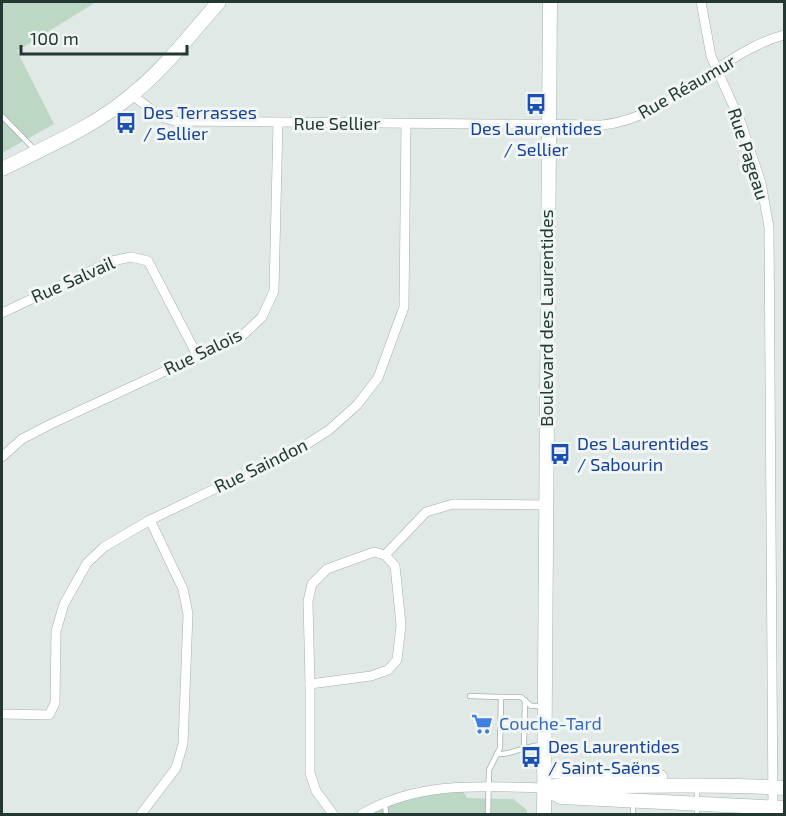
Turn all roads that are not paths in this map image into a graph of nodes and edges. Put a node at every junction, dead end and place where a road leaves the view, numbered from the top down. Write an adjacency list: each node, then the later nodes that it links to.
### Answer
1 (219, 2): 6 (street)
2 (550, 2): 10 (street, Boulevard des Laurentides)
3 (701, 2): 5 (street, Rue Pageau)
4 (784, 35): 5 (street, Rue Réaumur)
5 (716, 69): 10 (street, Rue Réaumur); 34 (street, Rue Pageau)
6 (132, 95): 8 (street, Rue Sellier); 11 (street)
7 (2, 116): 11 (lane)
8 (278, 123): 9 (street, Rue Sellier); 14 (street, Rue Salois)
9 (406, 124): 10 (street, Rue Sellier); 17 (street, Rue Saindon)
10 (549, 126): 16 (street, Boulevard des Laurentides)
11 (37, 152): 12 (street)
12 (2, 169)
13 (2, 313): 14 (street, Rue Salvail)
14 (197, 355): 15 (street, Rue Salois)
15 (2, 457)
16 (546, 505): 18 (street); 23 (street, Boulevard des Laurentides)
17 (150, 520): 24 (street, Rue Saindon); 39 (street)
18 (385, 555): 19 (street); 19 (street)
19 (310, 684): 40 (street)
20 (470, 696): 21 (lane)
21 (501, 697): 22 (lane); 25 (lane)
22 (525, 700): 23 (lane); 26 (lane)
23 (545, 706): 27 (street, Boulevard des Laurentides)
24 (2, 714)
25 (500, 723): 26 (lane); 29 (lane)
26 (525, 724): 28 (lane)
27 (544, 745): 28 (lane); 30 (street, Boulevard des Laurentides)
28 (524, 747): 29 (lane)
29 (497, 754): 32 (lane)
30 (544, 771): 31 (street); 33 (street, Boulevard des Laurentides)
31 (698, 784): 33 (street); 34 (street); 37 (lane)
32 (488, 787): 33 (street); 35 (street); 43 (lane)
33 (544, 788): 36 (street); 44 (street, Boulevard des Laurentides)
34 (779, 788): 38 (street, Rue Pageau)
35 (385, 803): 41 (street); 42 (lane)
36 (633, 807): 37 (street)
37 (697, 809): 38 (street)
38 (777, 810)
39 (141, 814)
40 (333, 814)
41 (362, 814)
42 (386, 814)
43 (488, 814)
44 (544, 814)

